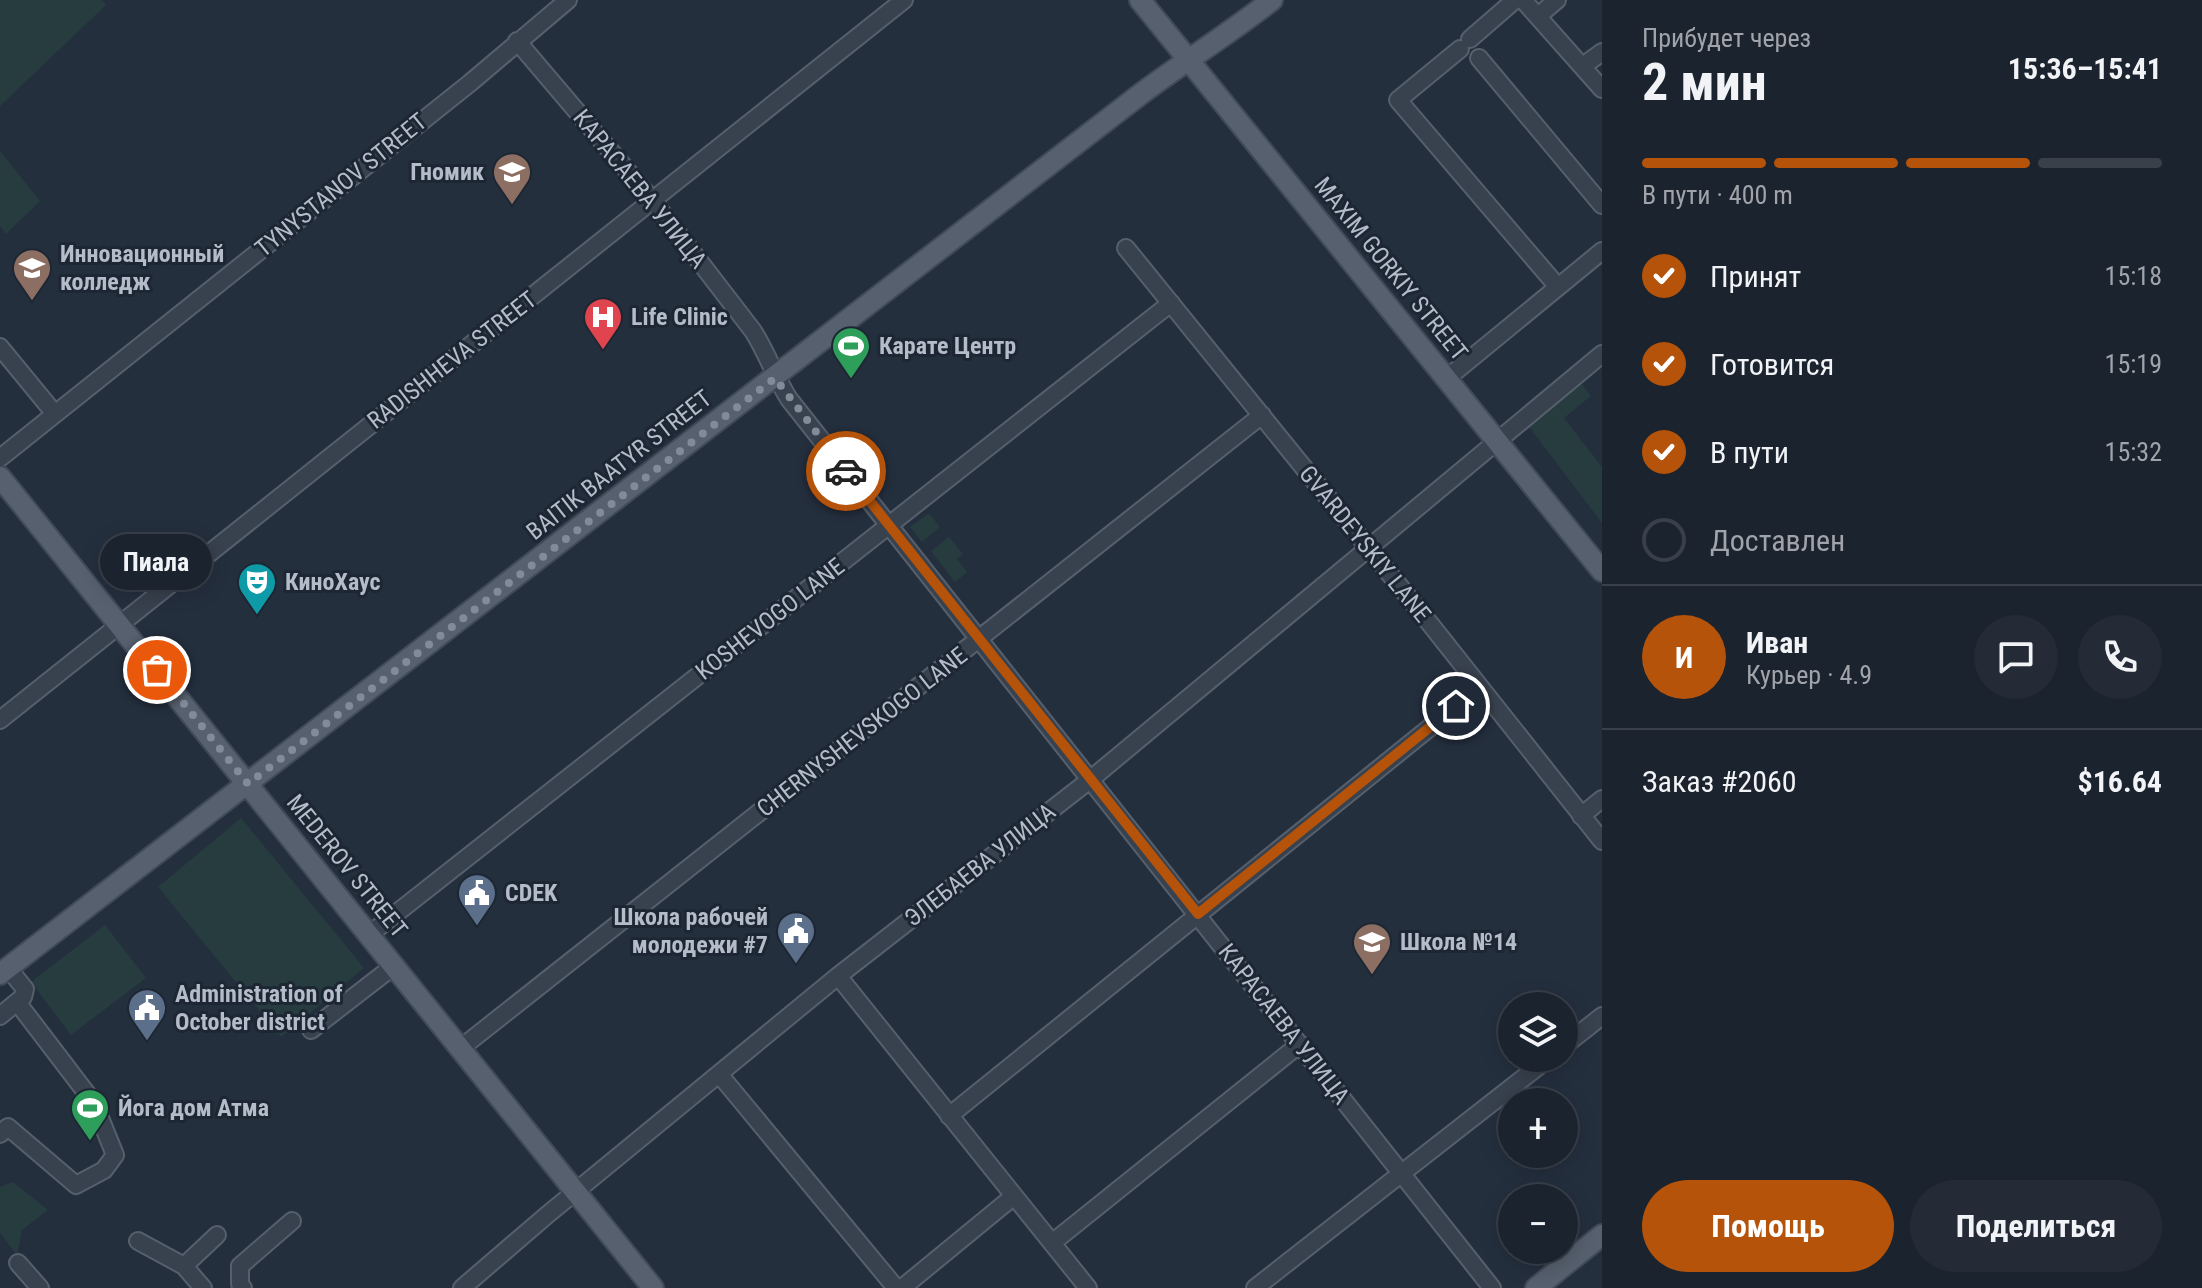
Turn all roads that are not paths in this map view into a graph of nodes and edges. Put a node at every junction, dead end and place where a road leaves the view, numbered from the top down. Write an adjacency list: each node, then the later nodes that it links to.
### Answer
1 (568, 0): 9 (street, TYNYSTANOV STREET)
2 (904, 0): 15 (street, RADISHHEVA STREET)
3 (1140, 0): 12 (main road, MAXIM GORKIY STREET)
4 (1272, 0): 12 (main road, BAITIK BAATYR STREET)
5 (1515, 0): 19 (street)
6 (1523, 0): 8 (street)
7 (1557, 0): 8 (street)
8 (1538, 16): 13 (street)
9 (517, 41): 15 (street, КАРАСАЕВА УЛИЦА); 25 (street, TYNYSTANOV STREET)
10 (1602, 52): 13 (street)
11 (1479, 58): 16 (street)
12 (1188, 60): 23 (main road, BAITIK BAATYR STREET); 24 (main road, MAXIM GORKIY STREET)
13 (1583, 66): 14 (street)
14 (1602, 89)
15 (653, 201): 23 (street, КАРАСАЕВА УЛИЦА); 33 (street, RADISHHEVA STREET)
16 (1602, 205)
17 (1126, 248): 20 (street, GVARDEYSKIY LANE)
18 (1600, 258): 19 (street)
19 (1558, 287): 24 (street)
20 (1171, 303): 26 (street, GVARDEYSKIY LANE); 30 (street, KOSHEVOGO LANE)
21 (0, 347): 25 (street)
22 (1602, 354): 27 (street, ЭЛЕБАЕВА УЛИЦА)
23 (775, 378): 30 (street, КАРАСАЕВА УЛИЦА); 38 (main road, BAITIK BAATYR STREET)
24 (1446, 379): 27 (main road, MAXIM GORKIY STREET)
25 (55, 414): 28 (street, TYNYSTANOV STREET)
26 (1262, 415): 31 (street, GVARDEYSKIY LANE); 34 (street, CHERNYSHEVSKOGO LANE)
27 (1498, 443): 31 (street, ЭЛЕБАЕВА УЛИЦА); 32 (main road, MAXIM GORKIY STREET)
28 (0, 458)
29 (0, 477): 33 (main road, MEDEROV STREET)
30 (889, 525): 34 (street, КАРАСАЕВА УЛИЦА); 43 (street, KOSHEVOGO LANE)
31 (1369, 548): 35 (street, GVARDEYSKIY LANE); 37 (street, ЭЛЕБАЕВА УЛИЦА)
32 (1602, 571)
33 (120, 624): 36 (street, RADISHHEVA STREET); 38 (main road, MEDEROV STREET)
34 (979, 639): 37 (street, КАРАСАЕВА УЛИЦА); 53 (street, CHERNYSHEVSKOGO LANE)
35 (1480, 687): 40 (street, GVARDEYSKIY LANE); 42 (street)
36 (0, 720)
37 (1091, 779): 42 (street, КАРАСАЕВА УЛИЦА); 46 (street, ЭЛЕБАЕВА УЛИЦА)
38 (248, 784): 43 (main road, MEDEROV STREET); 45 (main road, BAITIK BAATYR STREET)
39 (1602, 799): 40 (street)
40 (1581, 816): 41 (street, GVARDEYSKIY LANE)
41 (1602, 841)
42 (1198, 914): 52 (street, КАРАСАЕВА УЛИЦА); 56 (street)
43 (370, 934): 44 (main road, MEDEROV STREET)
44 (395, 965): 50 (street); 53 (main road, MEDEROV STREET)
45 (4, 971): 47 (street)
46 (838, 976): 55 (street, ЭЛЕБАЕВА УЛИЦА); 56 (street)
47 (17, 1002): 48 (street); 57 (street)
48 (0, 1016)
49 (1602, 1016): 51 (street)
50 (311, 1030)
51 (1578, 1035)
52 (1300, 1044): 58 (street, КАРАСАЕВА УЛИЦА); 65 (street)
53 (461, 1048): 59 (main road, MEDEROV STREET)
54 (1531, 1072): 58 (street)
55 (719, 1074): 59 (street, ЭЛЕБАЕВА УЛИЦА); 73 (street)
56 (949, 1116): 60 (street)
57 (0, 1134)
58 (1401, 1173): 75 (street); 76 (street, КАРАСАЕВА УЛИЦА)
59 (576, 1191): 71 (street, ЭЛЕБАЕВА УЛИЦА); 72 (main road, MEDEROV STREET)
60 (1014, 1196): 65 (street); 73 (street)
61 (292, 1221): 70 (street)
62 (217, 1235): 67 (street)
63 (1602, 1235): 77 (main road)
64 (138, 1241): 67 (street)
65 (1052, 1243): 74 (street)
66 (18, 1263): 68 (street)
67 (184, 1266): 69 (street)
68 (40, 1288)
69 (203, 1288)
70 (243, 1288)
71 (462, 1288)
72 (653, 1288)
73 (899, 1288)
74 (1088, 1288)
75 (1255, 1288)
76 (1492, 1288)
77 (1536, 1288)

